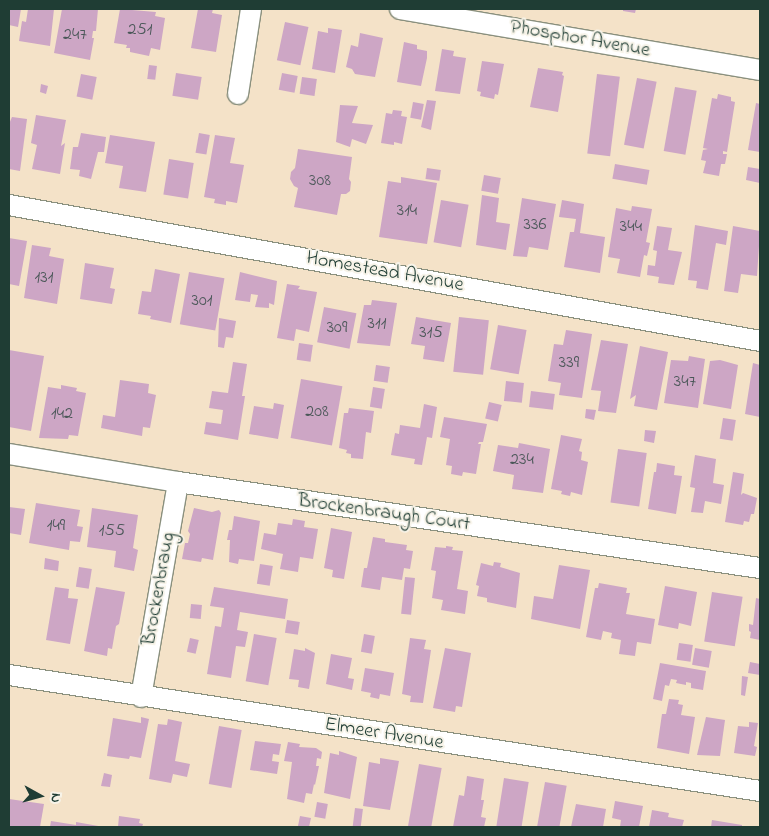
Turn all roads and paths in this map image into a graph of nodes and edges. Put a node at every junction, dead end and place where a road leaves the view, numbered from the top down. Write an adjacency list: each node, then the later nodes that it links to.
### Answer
1 (251, 9): 4 (street)
2 (400, 9): 3 (street, Phosphor Avenue)
3 (760, 70)
4 (238, 94)
5 (9, 205): 6 (street, Homestead Avenue)
6 (760, 341)
7 (9, 454): 8 (street, Brockenbraugh Court)
8 (178, 482): 9 (street, Brockenbraugh Court); 11 (street, Brockenbraug)
9 (760, 568)
10 (9, 675): 11 (street, Elmeer Avenue)
11 (141, 697): 12 (street, Elmeer Avenue)
12 (760, 791)

